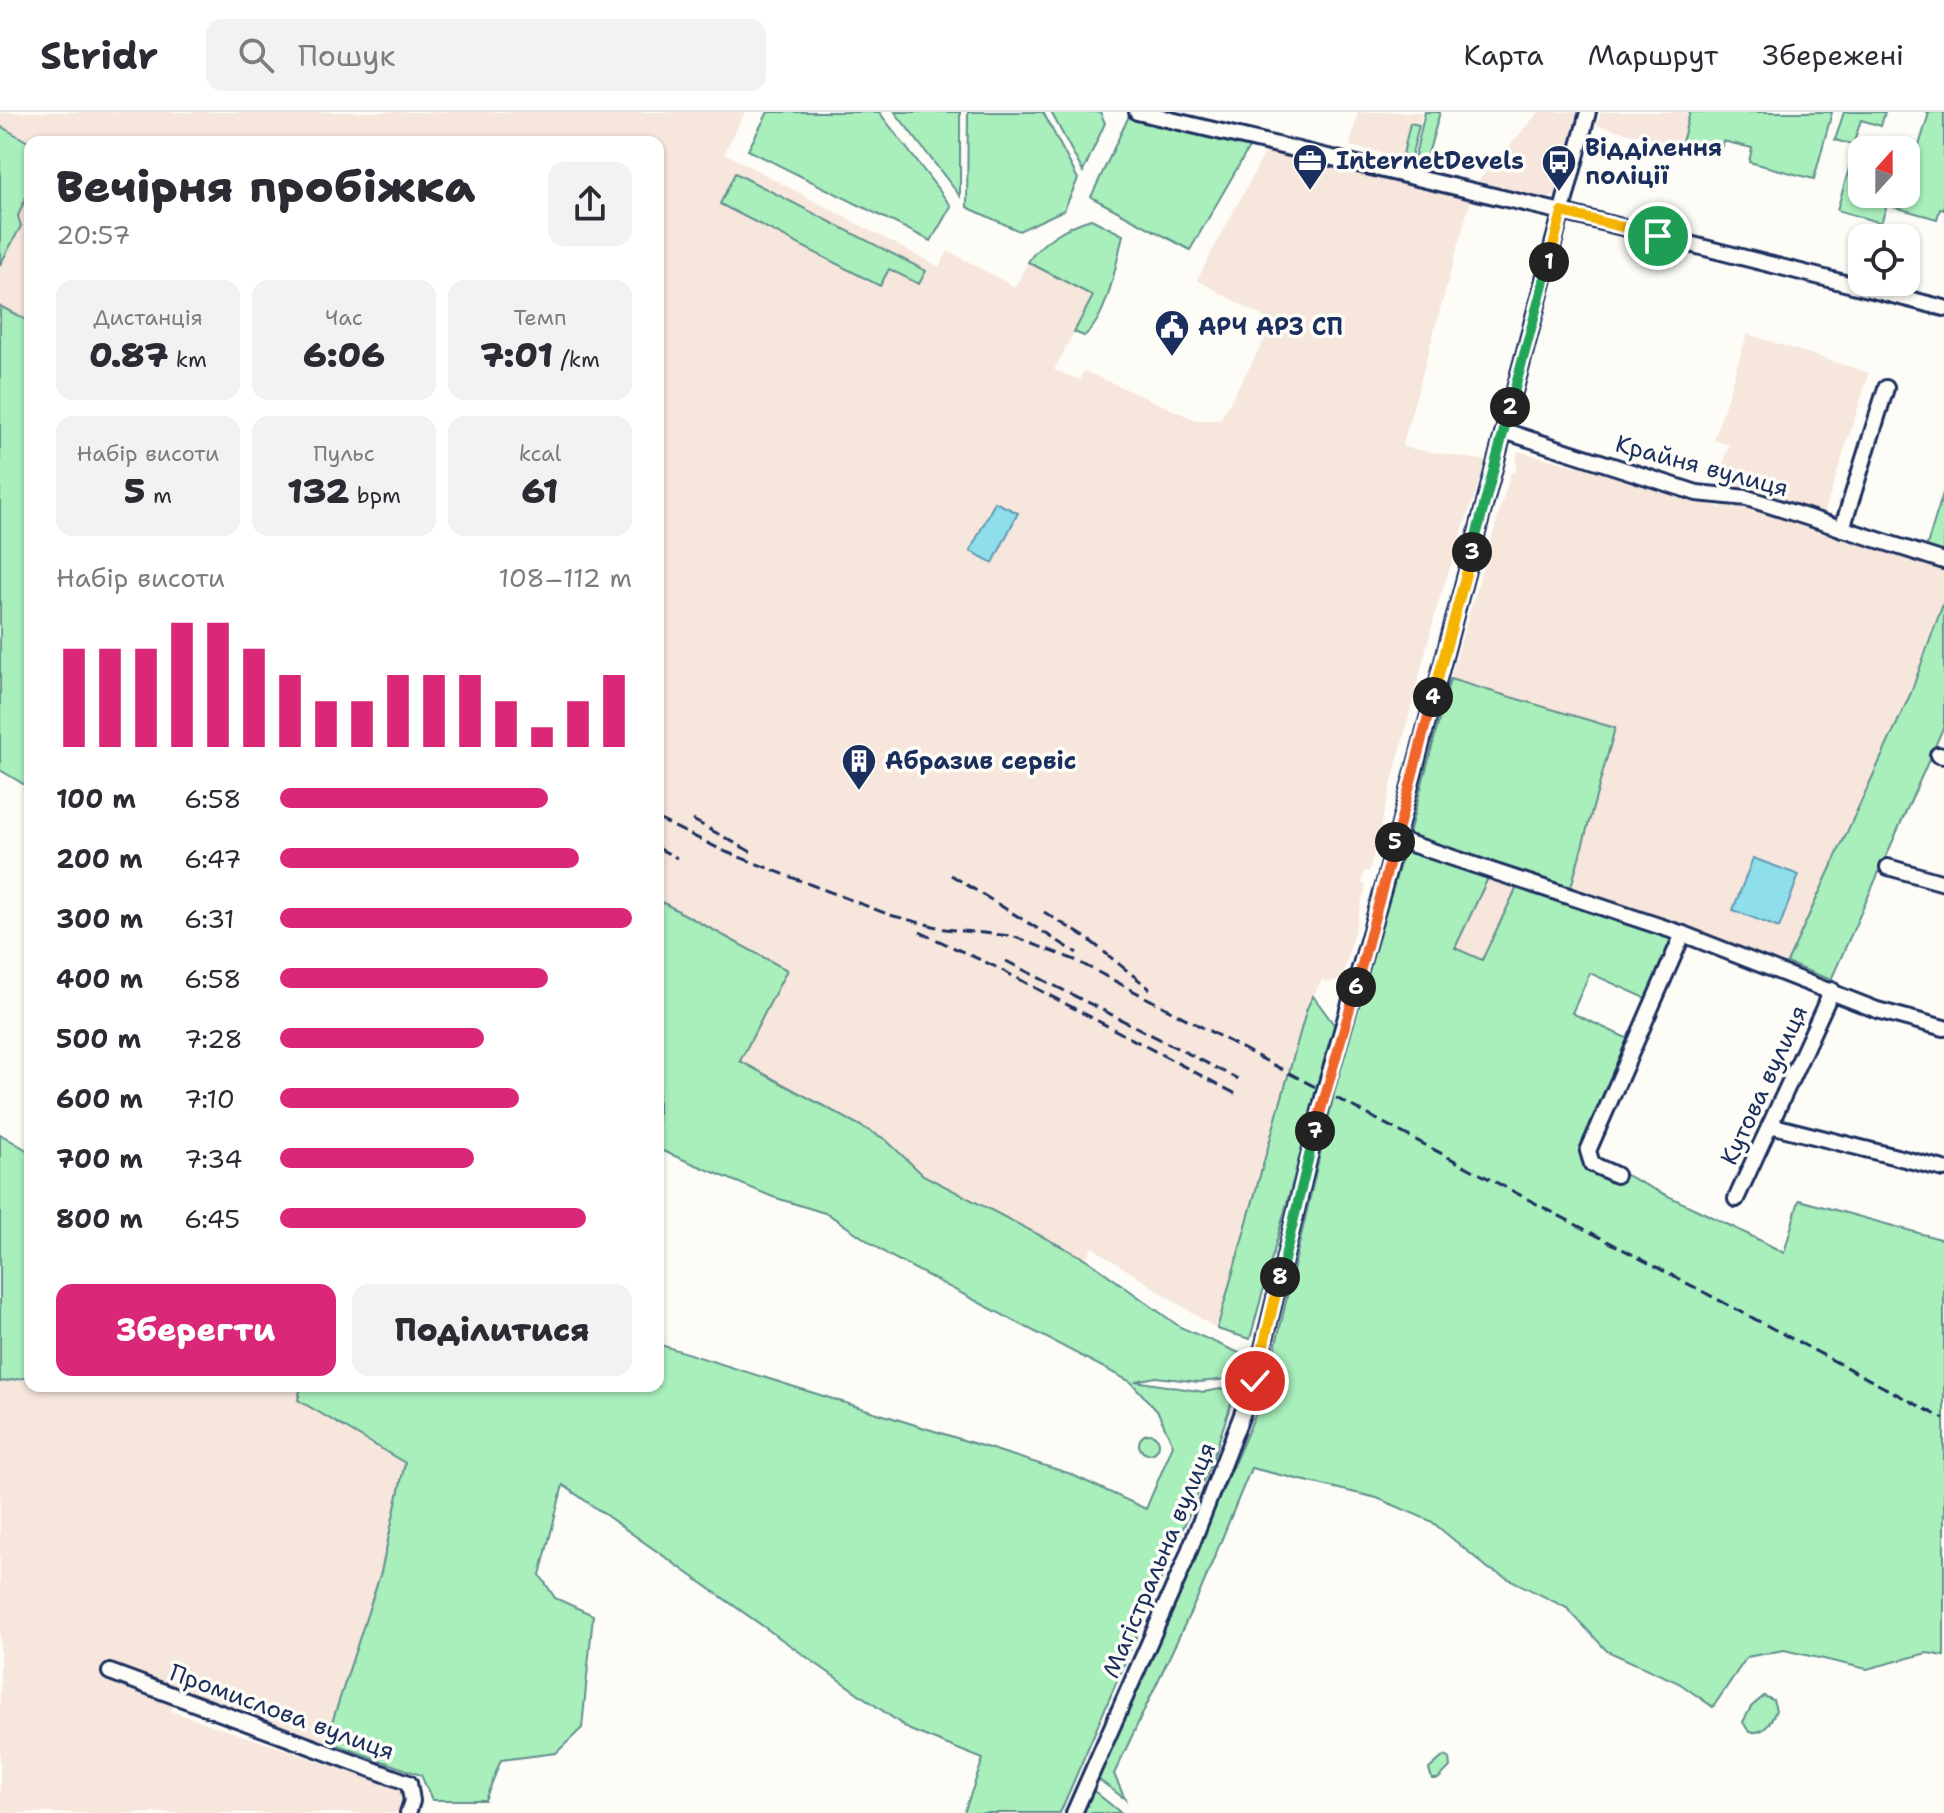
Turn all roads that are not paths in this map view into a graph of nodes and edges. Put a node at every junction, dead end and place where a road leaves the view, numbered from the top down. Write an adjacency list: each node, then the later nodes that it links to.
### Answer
1 (1137, 112): 3 (street)
2 (1588, 112): 3 (street, Магістральна вулиця)
3 (1562, 212): 4 (street); 6 (street, Магістральна вулиця)
4 (1944, 308)
5 (1886, 388): 7 (street)
6 (1504, 431): 7 (street, Крайня вулиця); 9 (street, Магістральна вулиця)
7 (1842, 529): 8 (street, Крайня вулиця)
8 (1944, 561)
9 (1396, 839): 12 (street); 21 (street, Магістральна вулиця)
10 (1888, 867): 11 (street)
11 (1944, 883)
12 (1683, 934): 13 (street); 17 (street)
13 (1832, 990): 14 (street); 15 (street, Кутова вулиця)
14 (1944, 1028)
15 (1770, 1125): 16 (street); 18 (street, Кутова вулиця)
16 (1944, 1169)
17 (1616, 1175)
18 (1736, 1199)
19 (110, 1672): 20 (street, Промислова вулиця)
20 (408, 1813)
21 (1074, 1813)

